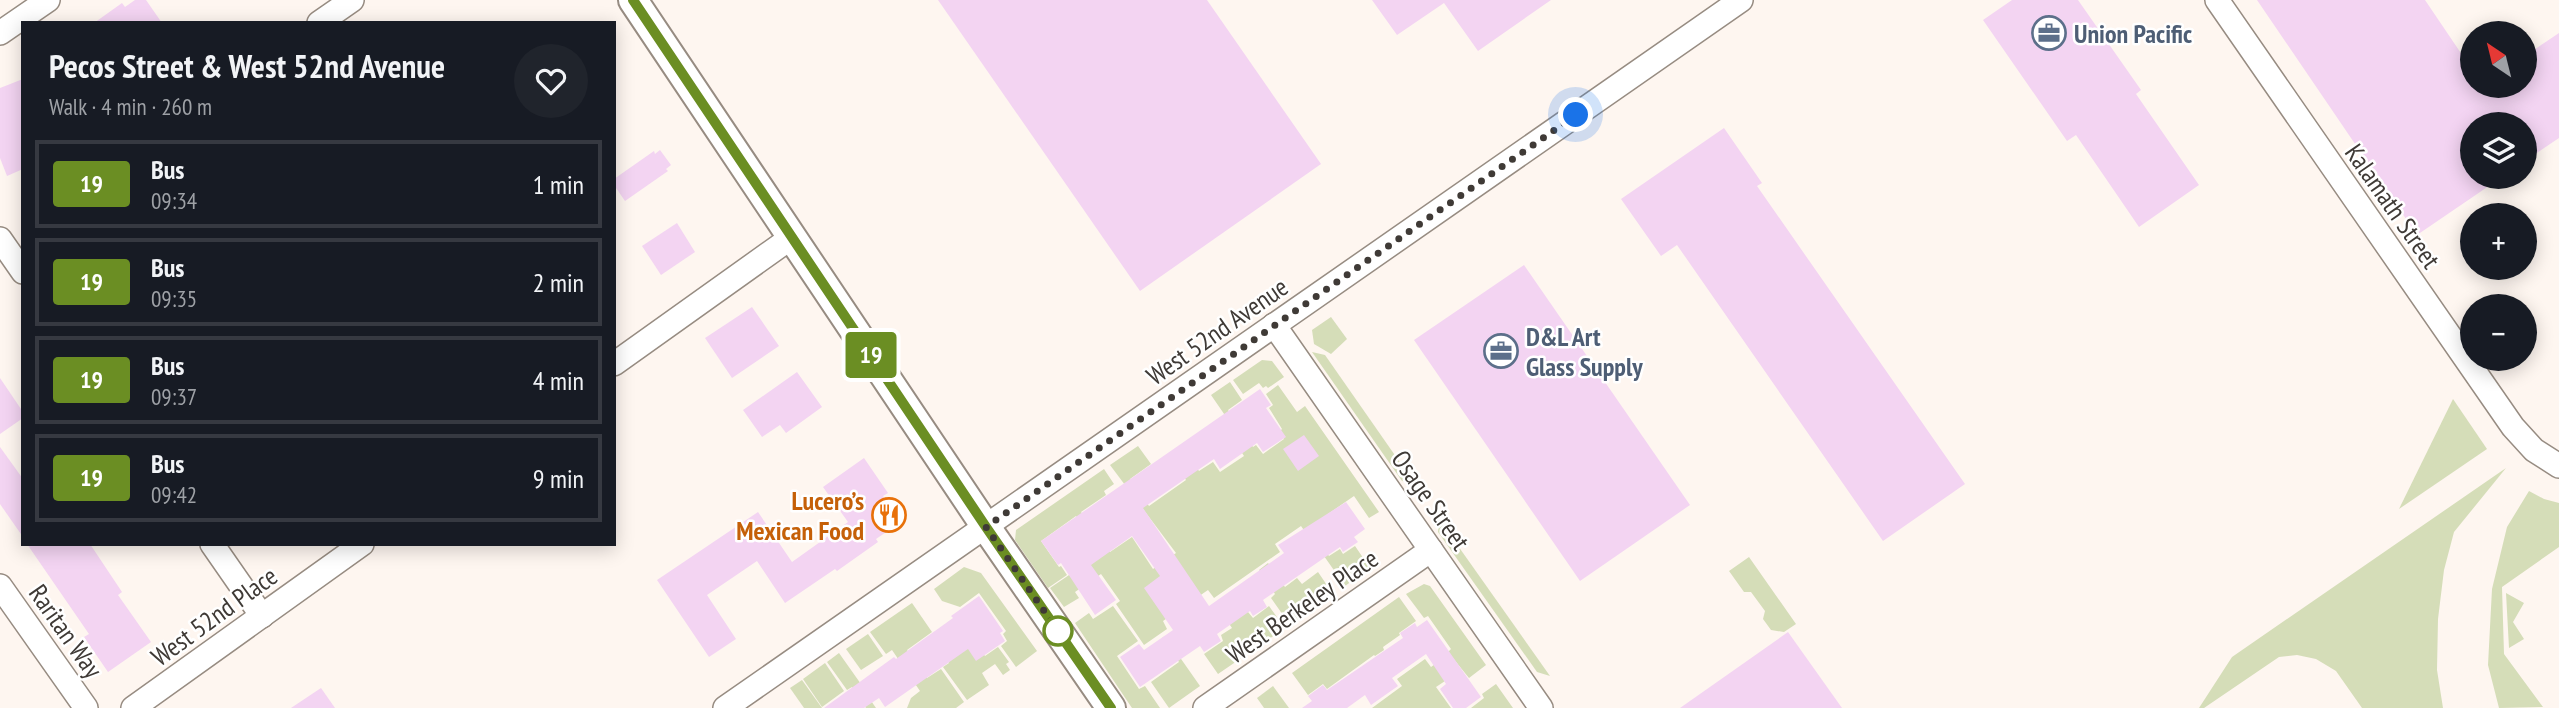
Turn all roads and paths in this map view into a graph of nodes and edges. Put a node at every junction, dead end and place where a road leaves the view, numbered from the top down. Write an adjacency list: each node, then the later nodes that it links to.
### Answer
1 (48, 0): 7 (street)
2 (352, 0): 6 (street)
3 (633, 0): 8 (main road)
4 (1741, 0): 11 (street, West 52nd Avenue)
5 (2217, 0): 13 (street, Kalamath Street)
6 (322, 21)
7 (0, 33)
8 (792, 237): 12 (street); 14 (main road)
9 (0, 239): 10 (street)
10 (21, 269)
11 (1274, 325): 14 (street, West 52nd Avenue); 17 (street, Osage Street)
12 (616, 362)
13 (2559, 466)
14 (986, 527): 22 (street, West 52nd Avenue); 23 (main road)
15 (213, 546): 19 (street)
16 (359, 546): 19 (street, West 52nd Place)
17 (1431, 550): 24 (street, West Berkeley Place); 25 (street, Osage Street)
18 (0, 586): 20 (street, Raritan Way)
19 (262, 616): 21 (street, West 52nd Place)
20 (86, 708)
21 (133, 708)
22 (725, 708)
23 (1111, 708)
24 (1205, 708)
25 (1541, 708)

